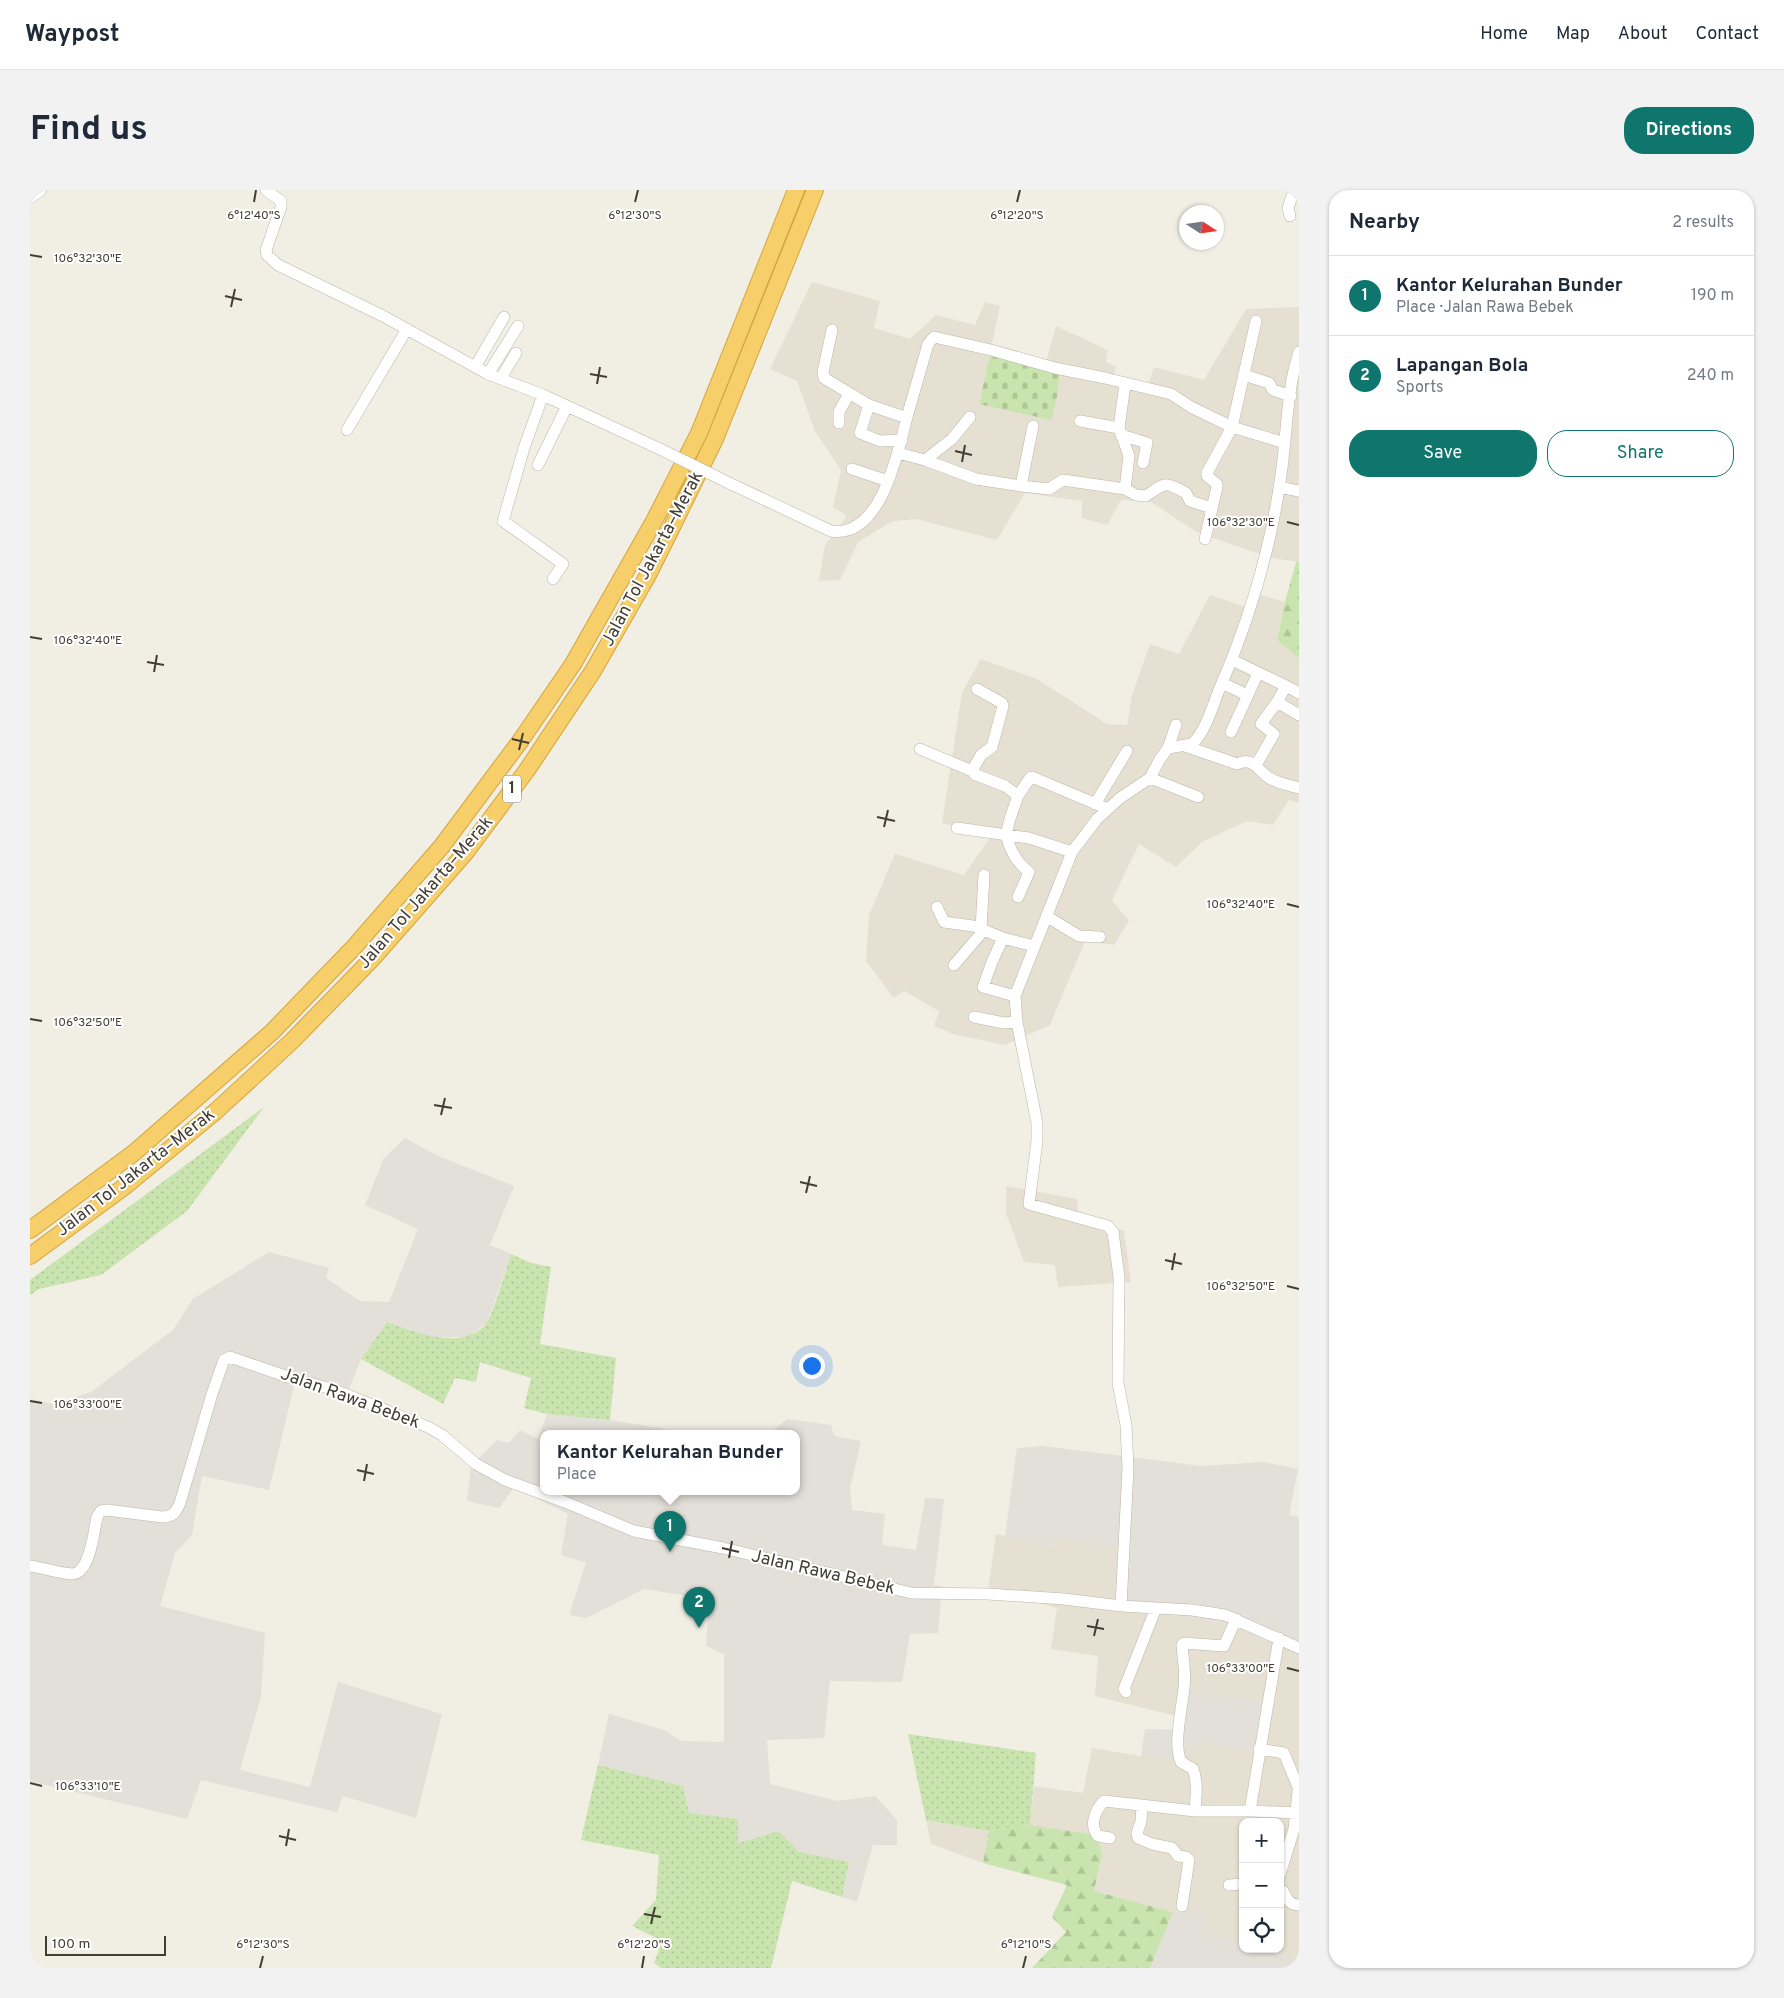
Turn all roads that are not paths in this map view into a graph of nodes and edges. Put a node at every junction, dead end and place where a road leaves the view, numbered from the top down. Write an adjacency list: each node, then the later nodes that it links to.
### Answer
1 (41, 190): 6 (street)
2 (266, 190): 11 (street)
3 (796, 190): 86 (highway, Jalan Tol Jakarta–Merak / 1)
4 (815, 190): 87 (highway, Jalan Tol Jakarta–Merak / 1)
5 (1294, 190): 7 (street)
6 (30, 198)
7 (1290, 216)
8 (504, 317): 15 (street)
9 (1256, 321): 17 (street)
10 (518, 326): 16 (street)
11 (407, 329): 15 (street); 31 (street)
12 (832, 330): 20 (street)
13 (1299, 352): 22 (street)
14 (516, 353): 18 (street)
15 (475, 367): 16 (street)
16 (488, 374): 18 (street)
17 (1244, 375): 22 (street); 30 (street)
18 (501, 378): 21 (street)
19 (1125, 384): 26 (street); 30 (street); 32 (street)
20 (849, 394): 23 (street); 28 (street)
21 (543, 395): 24 (street); 47 (street)
22 (1290, 396): 34 (street)
23 (869, 405): 26 (street); 33 (street)
24 (567, 406): 38 (street); 40 (street, bridge)
25 (970, 416): 36 (street)
26 (907, 418): 33 (street)
27 (1080, 421): 32 (street)
28 (839, 422)
29 (1033, 426): 41 (street)
30 (1232, 427): 34 (street); 45 (street)
31 (347, 430)
32 (1120, 431): 37 (street); 43 (street)
33 (902, 440): 35 (street)
34 (1285, 443): 42 (street)
35 (898, 453): 36 (street); 40 (street)
36 (925, 460): 41 (street)
37 (1143, 463)
38 (538, 465)
39 (852, 469): 40 (street)
40 (888, 481)
41 (1021, 486): 43 (street)
42 (1279, 487): 44 (street); 48 (street)
43 (1126, 489): 45 (street)
44 (1299, 491)
45 (1212, 508): 46 (street)
46 (1205, 539)
47 (553, 579)
48 (1232, 660): 49 (street); 50 (street)
49 (1258, 673): 51 (street); 54 (street)
50 (1222, 683): 54 (street); 59 (street)
51 (1286, 686): 53 (street); 55 (street)
52 (977, 689): 64 (street)
53 (1299, 693)
54 (1247, 695): 58 (street)
55 (1277, 702): 56 (street); 63 (street)
56 (1299, 715)
57 (1176, 725): 60 (street)
58 (1231, 732)
59 (1185, 746): 60 (street); 63 (street)
60 (1168, 748): 65 (street)
61 (920, 749): 64 (street)
62 (1127, 751): 69 (street)
63 (1256, 765): 66 (street)
64 (972, 771): 67 (street)
65 (1150, 778): 68 (street); 70 (street)
66 (1299, 788)
67 (1018, 796): 69 (street); 72 (street)
68 (1198, 797)
69 (1095, 804): 70 (street)
70 (1108, 809): 73 (street)
71 (956, 828): 72 (street)
72 (1006, 834): 73 (street); 75 (street)
73 (1072, 852): 77 (street)
74 (984, 875): 78 (street)
75 (1018, 897)
76 (937, 907): 78 (street)
77 (1046, 916): 80 (street); 81 (street)
78 (982, 929): 79 (street); 82 (street)
79 (1003, 938): 81 (street); 83 (street)
80 (1100, 938)
81 (1034, 946): 83 (street)
82 (954, 965)
83 (1015, 996): 85 (street)
84 (974, 1017): 85 (street)
85 (1017, 1022): 91 (street)
86 (30, 1230)
87 (30, 1256)
88 (540, 1493): 90 (street, Jalan Rawa Bebek)
89 (546, 1495): 91 (street, Jalan Rawa Bebek)
90 (30, 1566)
91 (1121, 1606): 92 (street, Jalan Rawa Bebek)
92 (1156, 1608): 93 (street, Jalan Rawa Bebek); 96 (street)
93 (1236, 1619): 94 (street, Jalan Rawa Bebek); 99 (street)
94 (1279, 1638): 95 (street, Jalan Rawa Bebek); 97 (street)
95 (1299, 1648)
96 (1126, 1692)
97 (1259, 1749): 100 (street); 101 (street)
98 (1142, 1806): 99 (street); 102 (street); 108 (street)
99 (1195, 1811): 101 (street)
100 (1298, 1813): 101 (street); 103 (street)
101 (1255, 1815)
102 (1110, 1838)
103 (1284, 1863)
104 (1239, 1884): 105 (street)
105 (1229, 1885)
106 (1284, 1895): 107 (street)
107 (1299, 1905)
108 (1182, 1906)

